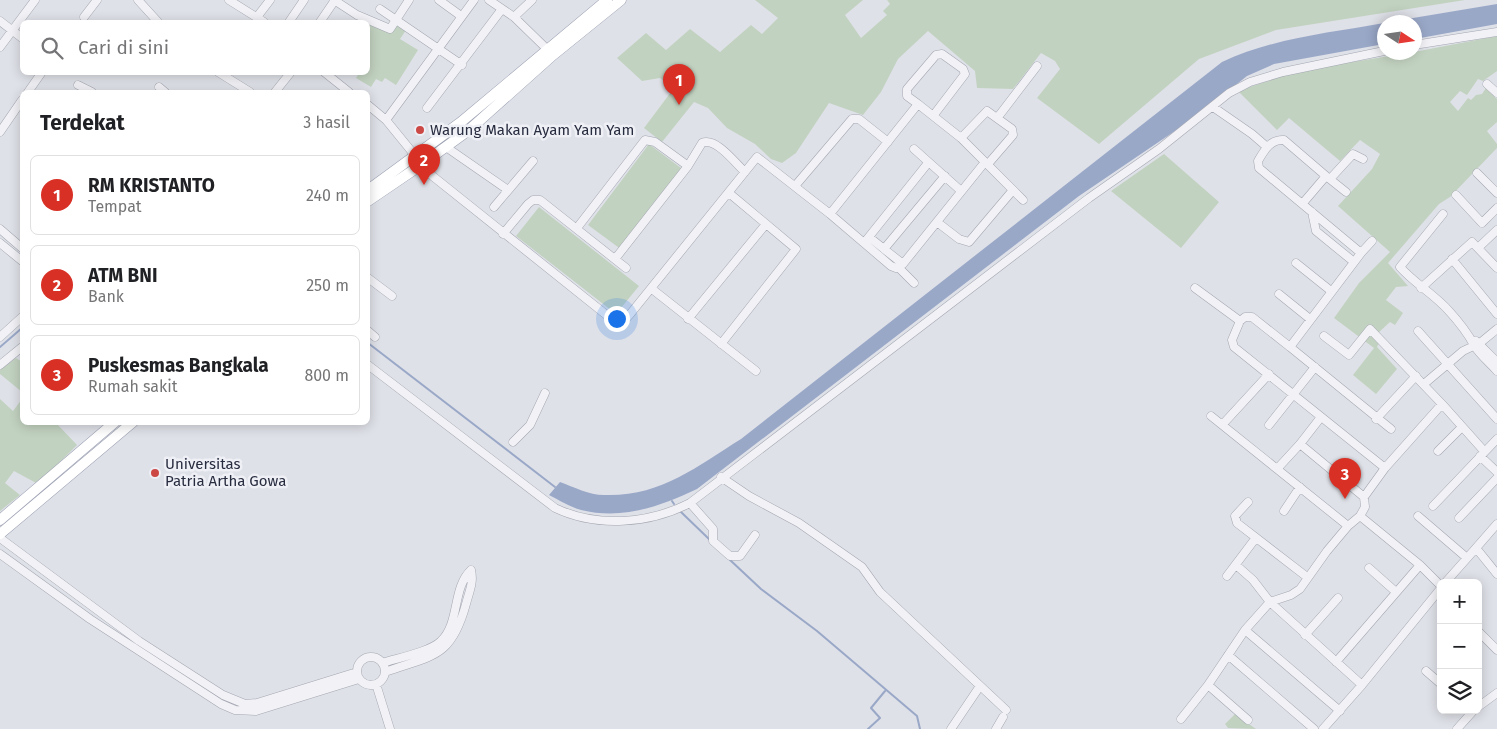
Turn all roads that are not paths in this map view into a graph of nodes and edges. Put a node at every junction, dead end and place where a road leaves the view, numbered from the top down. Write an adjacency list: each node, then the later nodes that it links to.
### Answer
1 (35, 0): 31 (street)
2 (96, 0): 19 (street)
3 (138, 0): 23 (street)
4 (229, 0): 20 (street)
5 (270, 0): 20 (street)
6 (304, 0): 25 (street)
7 (335, 0): 17 (street); 26 (street)
8 (409, 0): 22 (street)
9 (439, 0): 18 (street)
10 (474, 0): 18 (street)
11 (489, 0): 15 (street)
12 (532, 0): 21 (street)
13 (608, 0): 37 (main road)
14 (621, 0): 37 (main road)
15 (502, 8): 21 (street); 39 (street)
16 (380, 9): 22 (street)
17 (357, 15): 27 (street); 28 (street)
18 (461, 16): 36 (street)
19 (84, 17)
20 (257, 17): 24 (street)
21 (514, 17): 37 (street)
22 (396, 18): 30 (street); 36 (street)
23 (156, 20)
24 (261, 20)
25 (290, 20)
26 (321, 20)
27 (353, 20)
28 (369, 20)
29 (0, 21): 31 (street)
30 (370, 21)
31 (12, 30): 33 (street); 35 (street)
32 (1497, 32): 34 (street)
33 (20, 36)
34 (1422, 44)
35 (0, 47)
36 (439, 47): 39 (street); 60 (street)
37 (550, 52): 64 (main road); 68 (main road)
38 (1377, 53): 56 (street)
39 (462, 65): 57 (street)
40 (1037, 66): 59 (street)
41 (40, 75): 47 (street)
42 (223, 75): 49 (street)
43 (289, 75): 50 (street)
44 (328, 75): 51 (street)
45 (1486, 84): 52 (street)
46 (78, 85): 48 (street)
47 (29, 90)
48 (88, 90)
49 (247, 90)
50 (277, 90)
51 (346, 90)
52 (1497, 93)
53 (20, 103): 61 (street)
54 (918, 104): 58 (street); 58 (street); 63 (street)
55 (370, 106): 60 (street)
56 (1213, 107): 65 (street); 171 (street)
57 (427, 108)
58 (933, 116): 62 (street)
59 (998, 117): 62 (street); 70 (street)
60 (386, 120): 68 (street)
61 (0, 132)
62 (961, 138): 70 (street)
63 (888, 142): 77 (street); 92 (street)
64 (446, 147): 68 (main road); 79 (street)
65 (1267, 147): 76 (street); 88 (street)
66 (914, 150): 71 (street)
67 (1363, 159): 76 (street)
68 (418, 161): 78 (main road); 86 (main road); 99 (street)
69 (533, 161): 79 (street)
70 (987, 163): 80 (street); 81 (street)
71 (928, 164): 75 (street); 100 (street)
72 (688, 166): 73 (street); 96 (street); 109 (street)
73 (745, 172): 77 (street); 83 (street)
74 (1477, 173): 84 (street)
75 (945, 176): 80 (street); 106 (street)
76 (1328, 177): 82 (street); 88 (street)
77 (795, 186): 92 (street)
78 (370, 189)
79 (508, 190): 89 (street)
80 (960, 190): 94 (street)
81 (1013, 190): 87 (street); 94 (street)
82 (1346, 192)
83 (729, 193): 95 (street); 121 (street)
84 (1497, 193)
85 (1456, 195): 90 (street)
86 (370, 199)
87 (1023, 200)
88 (1303, 204): 91 (street)
89 (494, 207)
90 (1497, 208)
91 (1312, 212): 108 (street); 112 (street)
92 (830, 214): 100 (street)
93 (1443, 214): 120 (street)
94 (937, 222): 114 (street)
95 (766, 224): 128 (street); 137 (street)
96 (577, 228): 99 (street); 109 (street)
97 (0, 229): 102 (street)
98 (1497, 230): 105 (street)
99 (503, 234): 121 (street)
100 (866, 240): 106 (street); 114 (street)
101 (1372, 241): 108 (street)
102 (15, 242): 104 (street); 107 (street)
103 (0, 243): 107 (street)
104 (20, 246)
105 (1479, 247): 110 (street); 116 (street)
106 (884, 249): 114 (street)
107 (8, 251): 111 (street)
108 (1361, 253): 112 (street)
109 (615, 259): 115 (street)
110 (1452, 259): 120 (street); 125 (street)
111 (20, 260)
112 (1354, 262): 122 (street)
113 (1296, 263): 122 (street)
114 (901, 266): 118 (street)
115 (626, 268)
116 (1497, 268)
117 (370, 280): 124 (street)
118 (914, 283)
119 (1195, 288): 129 (street)
120 (1421, 288): 136 (street)
121 (652, 290): 128 (street)
122 (1331, 291): 126 (street)
123 (1279, 294): 126 (street)
124 (392, 296)
125 (1497, 314)
126 (1310, 318): 138 (street)
127 (20, 319): 134 (street)
128 (688, 319): 137 (street)
129 (1240, 322): 138 (street); 147 (street)
130 (1497, 329): 136 (street)
131 (1418, 331): 142 (street)
132 (370, 333): 135 (street)
133 (1324, 336): 148 (street)
134 (0, 337)
135 (374, 337)
136 (1476, 342): 140 (street); 142 (street); 146 (street)
137 (721, 344): 145 (street)
138 (1290, 347): 144 (street)
139 (20, 349): 141 (street)
140 (1497, 362)
141 (0, 364)
142 (1447, 365): 149 (street); 155 (street)
143 (370, 367): 176 (street)
144 (1315, 368): 151 (street); 156 (street)
145 (756, 371)
146 (1497, 371)
147 (1269, 374): 151 (street); 157 (street)
148 (1416, 376): 149 (street); 156 (street)
149 (1424, 384): 152 (street)
150 (546, 393): 164 (street)
151 (1294, 394): 154 (street); 160 (street)
152 (1442, 404): 161 (street); 168 (street)
153 (1211, 416): 157 (street)
154 (1321, 417): 165 (street); 168 (street)
155 (1497, 418)
156 (1376, 419): 162 (street)
157 (1223, 424): 169 (street)
158 (111, 425): 182 (main road)
159 (130, 425): 186 (main road)
160 (1269, 425)
161 (1462, 427): 166 (street); 167 (street)
162 (1390, 429)
163 (1497, 440): 167 (street)
164 (513, 442)
165 (1300, 444): 169 (street); 174 (street)
166 (1438, 451)
167 (1482, 454): 170 (street); 177 (street)
168 (1385, 468): 174 (street)
169 (1277, 469): 173 (street)
170 (1497, 472)
171 (721, 478): 176 (street); 216 (street)
172 (1497, 478): 181 (street)
173 (1300, 487): 178 (street); 184 (street)
174 (1364, 497): 179 (street)
175 (1248, 502): 187 (street)
176 (690, 503): 185 (street)
177 (1433, 506)
178 (1284, 511)
179 (1360, 516): 184 (street); 192 (street)
180 (1418, 516): 190 (street)
181 (1459, 518)
182 (0, 520)
183 (1497, 524): 188 (street)
184 (1348, 526): 196 (street)
185 (756, 535)
186 (0, 536): 212 (street)
187 (1255, 539): 191 (street); 196 (street)
188 (1476, 548): 190 (street); 194 (street)
189 (0, 554): 212 (street)
190 (1467, 558): 197 (street)
191 (1236, 565): 195 (street); 202 (street)
192 (1420, 565): 198 (street); 199 (street)
193 (1369, 568): 199 (street)
194 (1496, 568)
195 (1227, 576)
196 (1307, 577): 202 (street)
197 (1449, 579)
198 (1437, 583)
199 (1396, 592): 208 (street)
200 (1437, 592): 215 (street)
201 (1338, 598): 204 (street)
202 (1270, 602): 203 (street); 204 (street)
203 (1245, 630): 207 (street); 220 (street)
204 (1305, 635): 208 (street)
205 (1482, 635): 206 (street)
206 (1497, 650)
207 (1228, 655): 217 (street); 227 (street)
208 (1336, 662): 215 (street)
209 (382, 663): 211 (street); 211 (street); 212 (street)
210 (1426, 671): 213 (street)
211 (385, 672): 214 (street)
212 (358, 675): 214 (street)
213 (1437, 681)
214 (376, 684): 224 (street)
215 (1362, 685): 220 (street)
216 (980, 686): 225 (street); 226 (street)
217 (1208, 686): 222 (street); 223 (street)
218 (1497, 693): 219 (street)
219 (1482, 704)
220 (1340, 711): 228 (street)
221 (1470, 714): 229 (street)
222 (1181, 719)
223 (1248, 720)
224 (390, 729)
225 (951, 729)
226 (996, 729)
227 (1314, 729)
228 (1323, 729)
229 (1457, 729)

